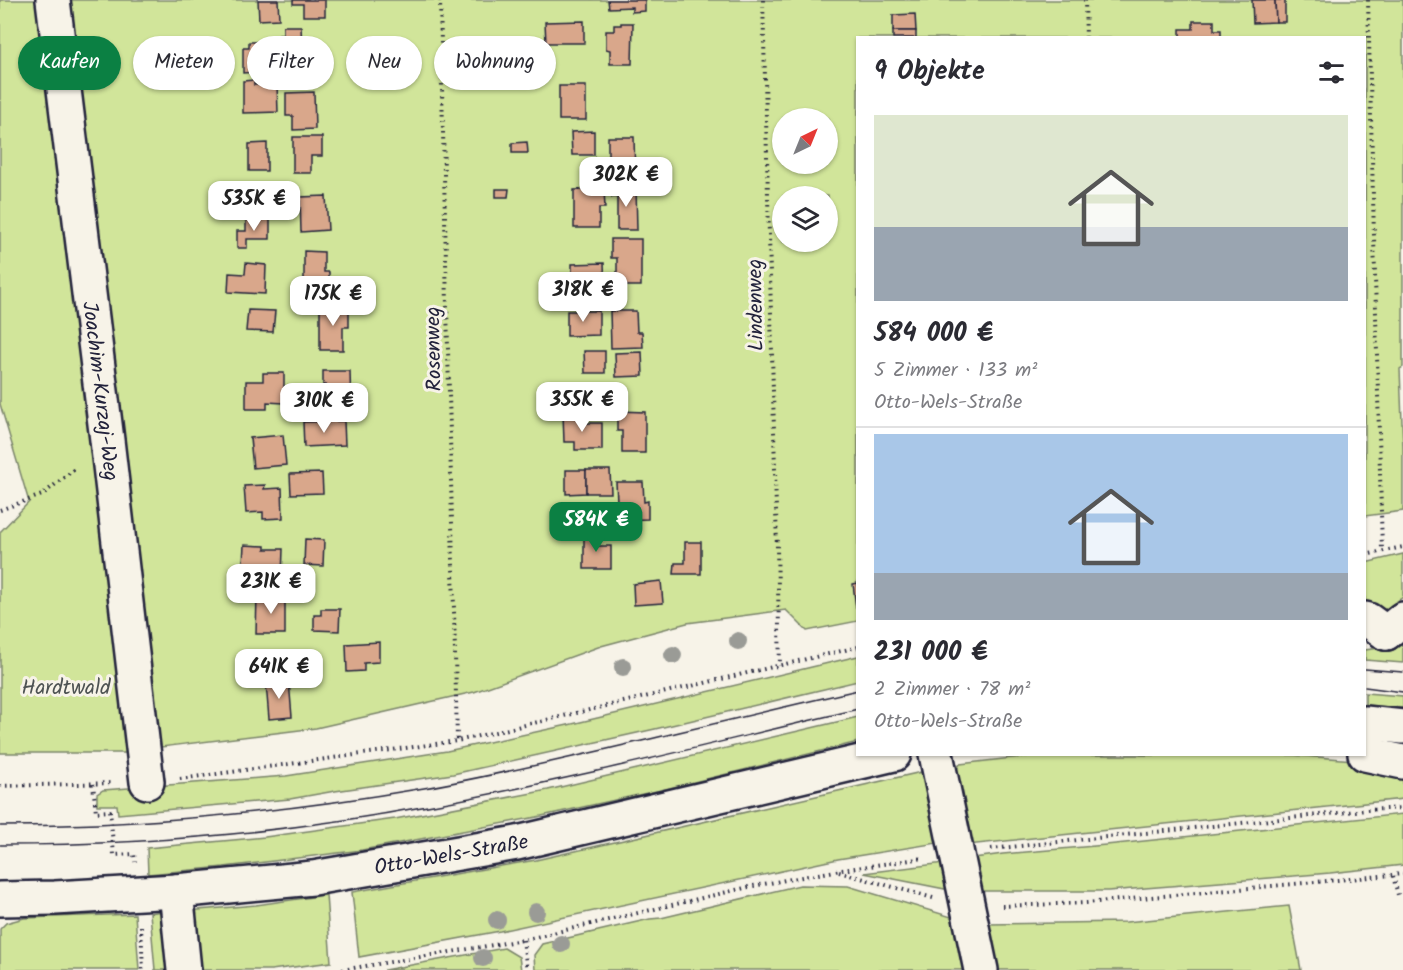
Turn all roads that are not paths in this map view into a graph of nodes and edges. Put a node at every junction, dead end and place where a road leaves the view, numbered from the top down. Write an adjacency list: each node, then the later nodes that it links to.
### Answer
1 (53, 0): 8 (street, Joachim-Kurzaj-Weg)
2 (1366, 723): 3 (street)
3 (1403, 727)
4 (1366, 754): 7 (street)
5 (886, 756): 9 (street, Otto-Wels-Straße)
6 (936, 756): 12 (street)
7 (1403, 762)
8 (147, 782)
9 (176, 891): 10 (street, Otto-Wels-Straße); 11 (street)
10 (0, 899)
11 (184, 970)
12 (981, 970)

